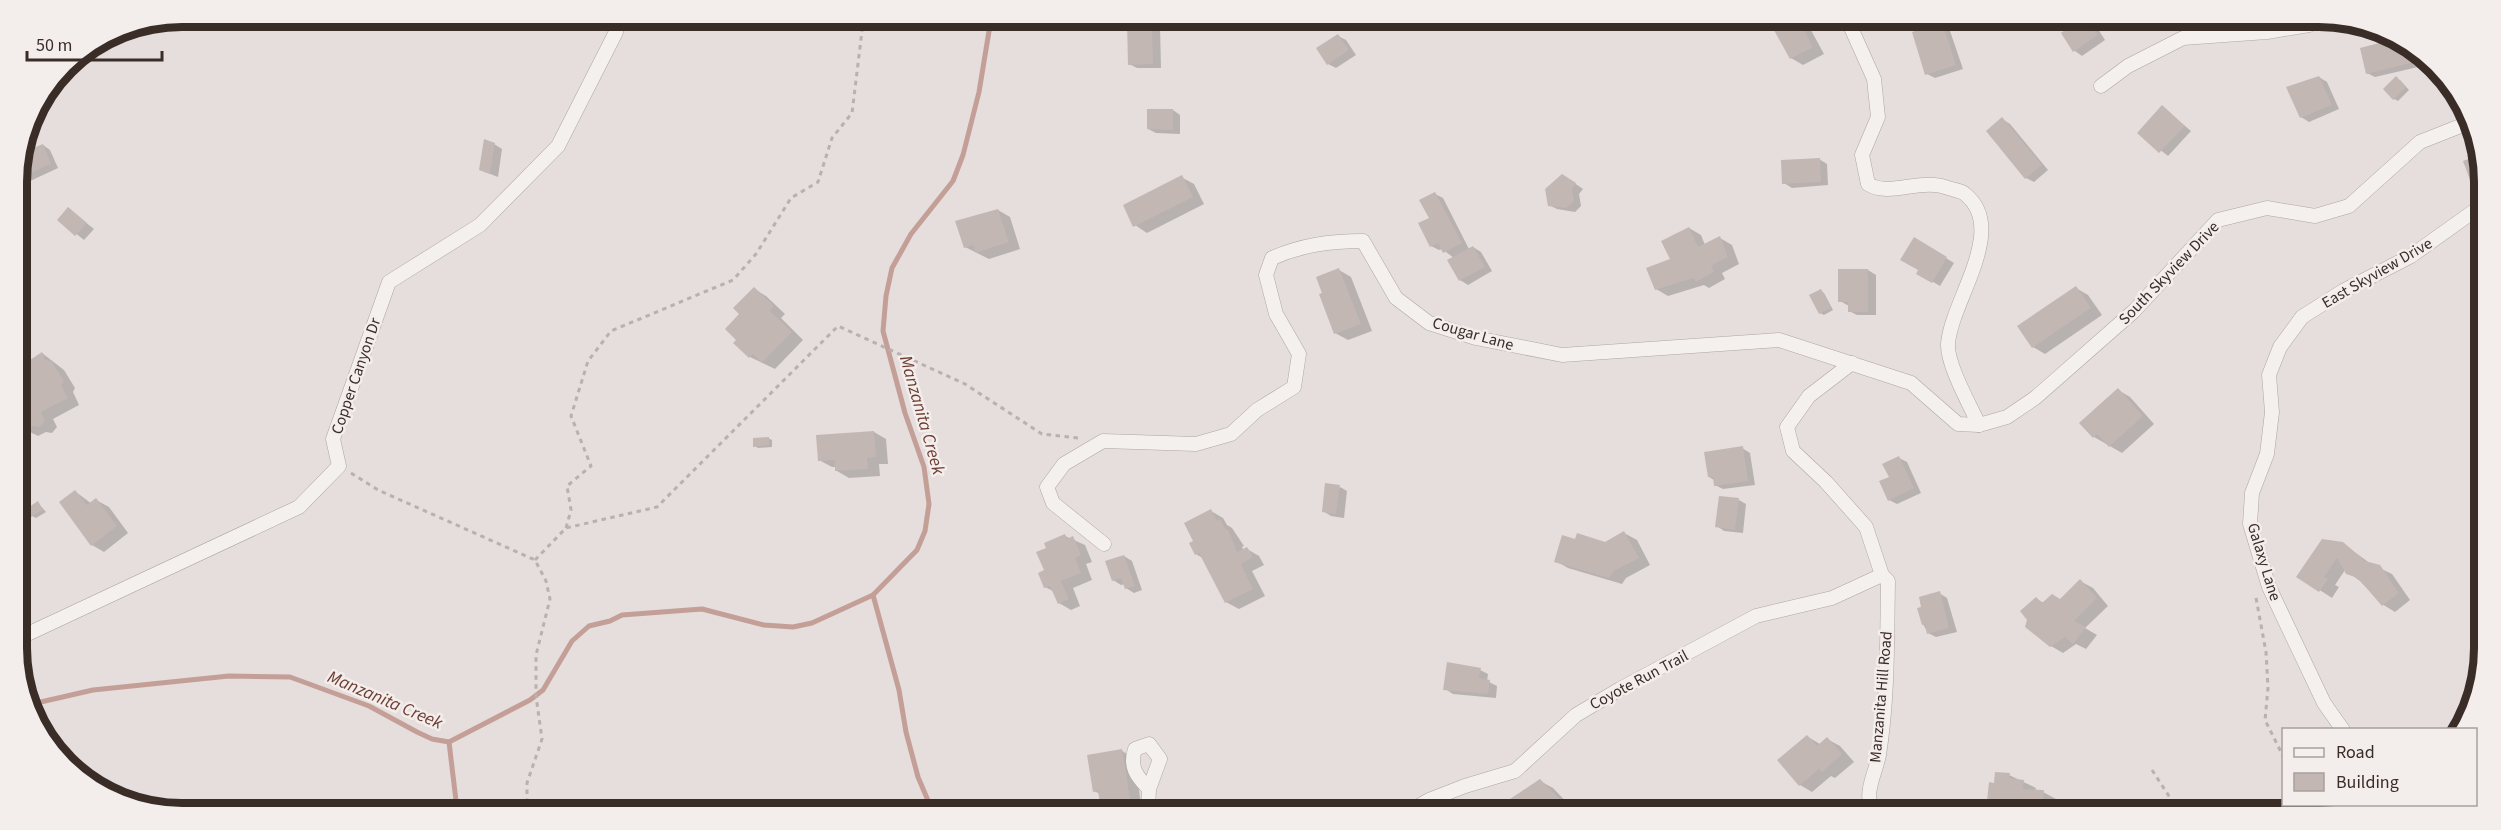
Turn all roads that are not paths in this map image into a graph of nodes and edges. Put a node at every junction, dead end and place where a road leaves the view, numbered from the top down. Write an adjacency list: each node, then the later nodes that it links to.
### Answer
1 (615, 27): 12 (street, Copper Canyon Dr)
2 (1851, 27): 9 (street)
3 (2297, 27): 4 (street)
4 (2101, 86)
5 (2463, 125): 9 (street, South Skyview Drive)
6 (2474, 211): 7 (street, East Skyview Drive)
7 (2280, 347): 13 (street, Galaxy Lane)
8 (1852, 363): 9 (street, Cougar Lane); 10 (street, Cougar Lane); 11 (street)
9 (1979, 424)
10 (1104, 544)
11 (1885, 578): 16 (street, Coyote Run Trail); 17 (street, Manzanita Hill Road)
12 (27, 634)
13 (2342, 728)
14 (1149, 789): 15 (street)
15 (1148, 803)
16 (1424, 803)
17 (1868, 803)

